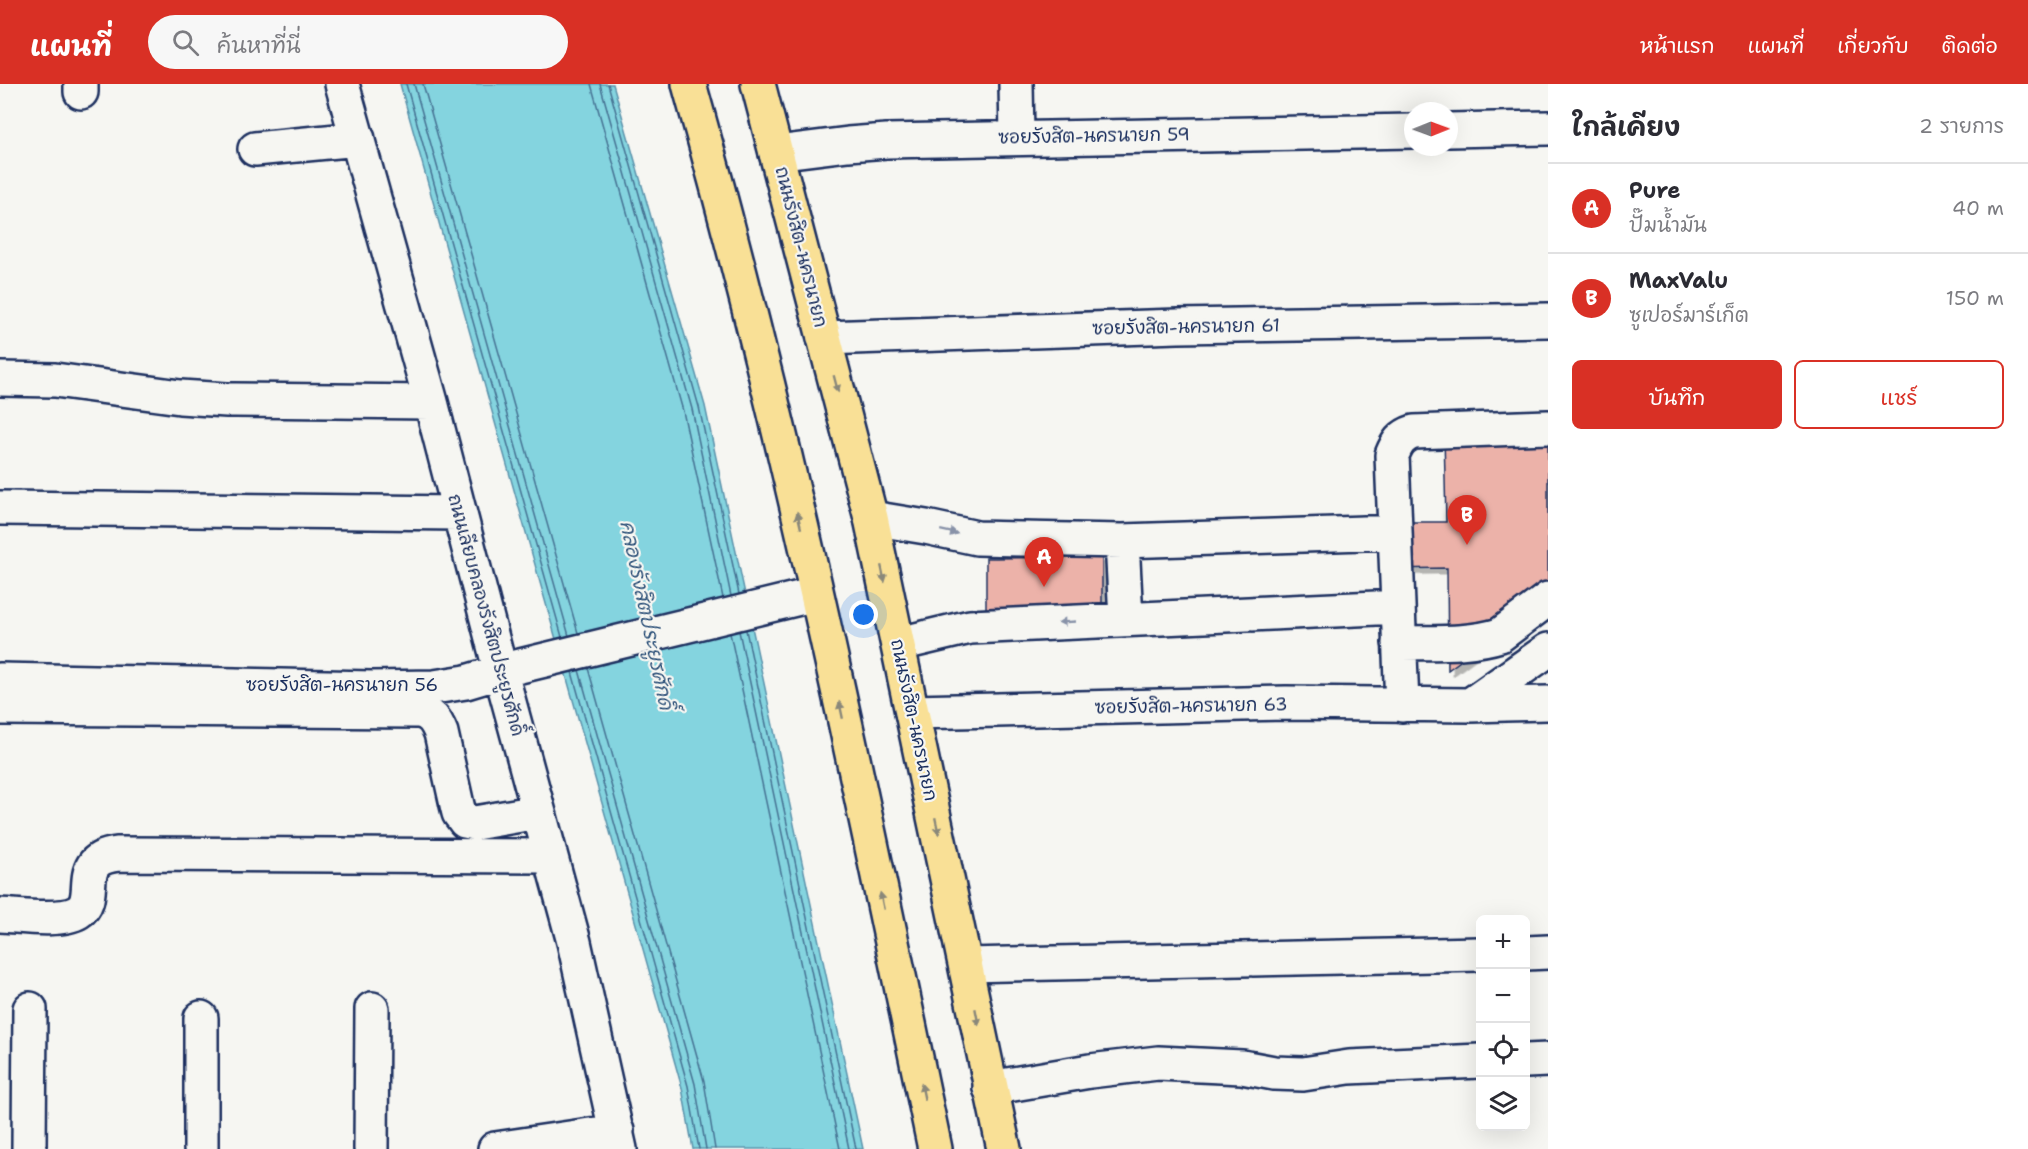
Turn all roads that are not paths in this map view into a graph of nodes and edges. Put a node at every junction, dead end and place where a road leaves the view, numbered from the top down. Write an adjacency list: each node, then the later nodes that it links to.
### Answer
1 (342, 84): 9 (street, ถนนเลียบคลองรังสิตประยูรศักดิ์)
2 (688, 84): 22 (main road, one-way to 2)
3 (758, 84): 11 (main road, ถนนรังสิต-นครนายก)
4 (1016, 84): 8 (street)
5 (1548, 128): 6 (street)
6 (1458, 130)
7 (1404, 131): 8 (street, ซอยรังสิต-นครนายก 59)
8 (1017, 138): 11 (street, ซอยรังสิต-นครนายก 59)
9 (358, 139): 10 (street); 15 (street, ถนนเลียบคลองรังสิตประยูรศักดิ์)
10 (255, 149)
11 (776, 153): 13 (main road, ถนนรังสิต-นครนายก)
12 (1548, 320): 13 (street, ซอยรังสิต-นครนายก 61)
13 (824, 338): 19 (main road, ถนนรังสิต-นครนายก, one-way to 19)
14 (0, 379): 15 (street)
15 (431, 402): 18 (street, ถนนเลียบคลองรังสิตประยูรศักดิ์)
16 (1548, 427): 20 (street)
17 (0, 508): 18 (street)
18 (459, 513): 29 (street, ถนนเลียบคลองรังสิตประยูรศักดิ์)
19 (871, 518): 21 (street, one-way to 21); 26 (main road, ถนนรังสิต-นครนายก, one-way to 26)
20 (1395, 532): 21 (street); 24 (street)
21 (1122, 541): 25 (street)
22 (816, 594): 29 (street, ซอยรังสิต-นครนายก 56); 55 (main road, one-way to 22)
23 (1548, 599): 27 (street)
24 (1398, 607): 25 (street); 27 (street)
25 (1126, 619): 26 (street, one-way to 26)
26 (899, 644): 35 (main road, ถนนรังสิต-นครนายก)
27 (1399, 644): 32 (street)
28 (1548, 650): 33 (street)
29 (508, 670): 30 (street, ซอยรังสิต-นครนายก 56); 36 (street, ถนนเลียบคลองรังสิตประยูรศักดิ์)
30 (0, 680)
31 (1548, 703): 33 (street, ซอยรังสิต-นครนายก 63)
32 (1402, 705): 33 (street, ซอยรังสิต-นครนายก 63); 35 (street, ซอยรังสิต-นครนายก 63)
33 (1470, 705)
34 (0, 708): 36 (street)
35 (912, 712): 42 (main road, ถนนรังสิต-นครนายก, one-way to 42)
36 (538, 812): 37 (street, ถนนเลียบคลองรังสิตประยูรศักดิ์)
37 (550, 856): 38 (street); 50 (street, ถนนเลียบคลองรังสิตประยูรศักดิ์)
38 (0, 915)
39 (1548, 952): 40 (street)
40 (1530, 953)
41 (1476, 954): 42 (street)
42 (966, 965): 49 (main road, ถนนรังสิต-นครนายก, one-way to 49)
43 (30, 1009): 51 (street)
44 (372, 1009): 53 (street)
45 (201, 1018): 52 (street)
46 (1530, 1060): 47 (street)
47 (1548, 1060)
48 (1476, 1061): 49 (street)
49 (990, 1088): 56 (main road, ถนนรังสิต-นครนายก)
50 (618, 1140): 54 (street)
51 (29, 1149)
52 (201, 1149)
53 (371, 1149)
54 (495, 1149)
55 (935, 1149)
56 (1004, 1149)

